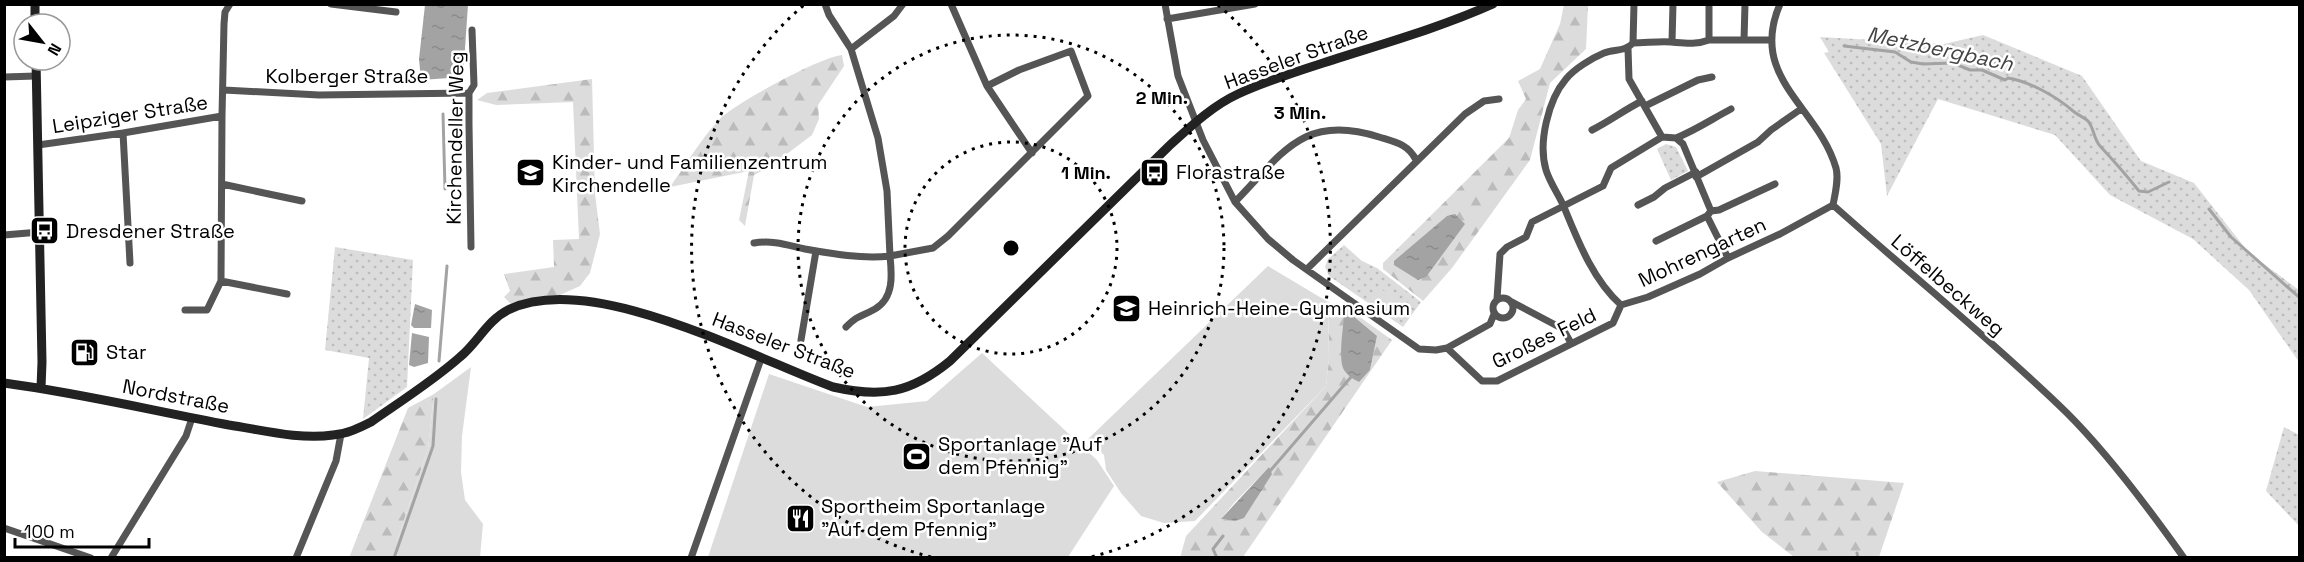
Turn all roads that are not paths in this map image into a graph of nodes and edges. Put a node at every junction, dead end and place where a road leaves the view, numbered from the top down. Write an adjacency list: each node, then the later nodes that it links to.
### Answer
1 (230, 4): 28 (street, Leipziger Straße)
2 (331, 4): 14 (street)
3 (825, 4): 22 (street)
4 (903, 4): 22 (street)
5 (951, 4): 27 (street)
6 (1165, 4): 15 (street)
7 (1255, 4): 15 (street)
8 (1493, 4): 35 (main road, Hasseler Straße)
9 (1634, 4): 21 (street)
10 (1673, 4): 20 (street)
11 (1709, 4): 17 (street)
12 (1745, 4): 18 (street)
13 (1780, 4): 19 (street)
14 (396, 12)
15 (1167, 19): 35 (street)
16 (472, 30): 29 (street, Kirchendeller Weg)
17 (1709, 40): 18 (street, Mohrengarten); 20 (street, Mohrengarten)
18 (1744, 40): 19 (street, Mohrengarten)
19 (1770, 40): 33 (street)
20 (1672, 42): 21 (street, Mohrengarten)
21 (1631, 46): 31 (street); 50 (street, Mohrengarten)
22 (851, 49): 58 (street)
23 (36, 72): 24 (main road)
24 (36, 76): 25 (street); 40 (main road)
25 (4, 77)
26 (1712, 77): 31 (street)
27 (987, 86): 41 (street); 41 (street)
28 (224, 90): 29 (street, Kolberger Straße); 34 (street, Leipziger Straße)
29 (469, 93): 56 (street, Kirchendeller Weg)
30 (1499, 99): 42 (street)
31 (1643, 103): 36 (street); 38 (street)
32 (1731, 109): 39 (street)
33 (1801, 109): 43 (street); 49 (street)
34 (222, 116): 37 (street, Leipziger Straße); 44 (street)
35 (1197, 121): 47 (street); 73 (main road, Hasseler Straße)
36 (1592, 130)
37 (123, 133): 40 (street, Leipziger Straße); 60 (street)
38 (1662, 137): 39 (street); 50 (street)
39 (1676, 138): 43 (street)
40 (38, 145): 52 (main road)
41 (1032, 153): 58 (street)
42 (1416, 160): 47 (street); 61 (street)
43 (1696, 175): 48 (street); 51 (street)
44 (222, 184): 46 (street); 62 (street)
45 (1774, 184): 51 (street)
46 (302, 201)
47 (1235, 202): 61 (street)
48 (1638, 205)
49 (1833, 205): 59 (street, Mohrengarten); 83 (street, Löffelbeckweg)
50 (1563, 206): 64 (street); 66 (street, Mohrengarten)
51 (1709, 214): 54 (street); 59 (street)
52 (40, 232): 53 (street); 75 (main road)
53 (4, 235)
54 (1656, 241)
55 (754, 243): 57 (street)
56 (471, 247)
57 (816, 251): 58 (street); 70 (street)
58 (890, 256): 69 (street)
59 (1728, 258): 66 (street, Mohrengarten)
60 (130, 263)
61 (1307, 269): 72 (street)
62 (221, 281): 63 (street); 67 (street)
63 (287, 294)
64 (1497, 299): 65 (street); 68 (street)
65 (1512, 302): 68 (street); 71 (street)
66 (1621, 305): 71 (street, Großes Feld)
67 (185, 310)
68 (1494, 314): 72 (street)
69 (846, 327)
70 (801, 340)
71 (1571, 343): 72 (street, Großes Feld)
72 (1447, 348)
73 (761, 358): 77 (main road, Hasseler Straße); 82 (street)
74 (5, 383): 75 (main road, Nordstraße)
75 (41, 388): 76 (main road, Nordstraße)
76 (192, 418): 77 (main road, Nordstraße); 80 (street)
77 (341, 434): 81 (street)
78 (4, 528): 79 (street)
79 (91, 558)
80 (111, 558)
81 (296, 558)
82 (691, 558)
83 (2184, 558)

